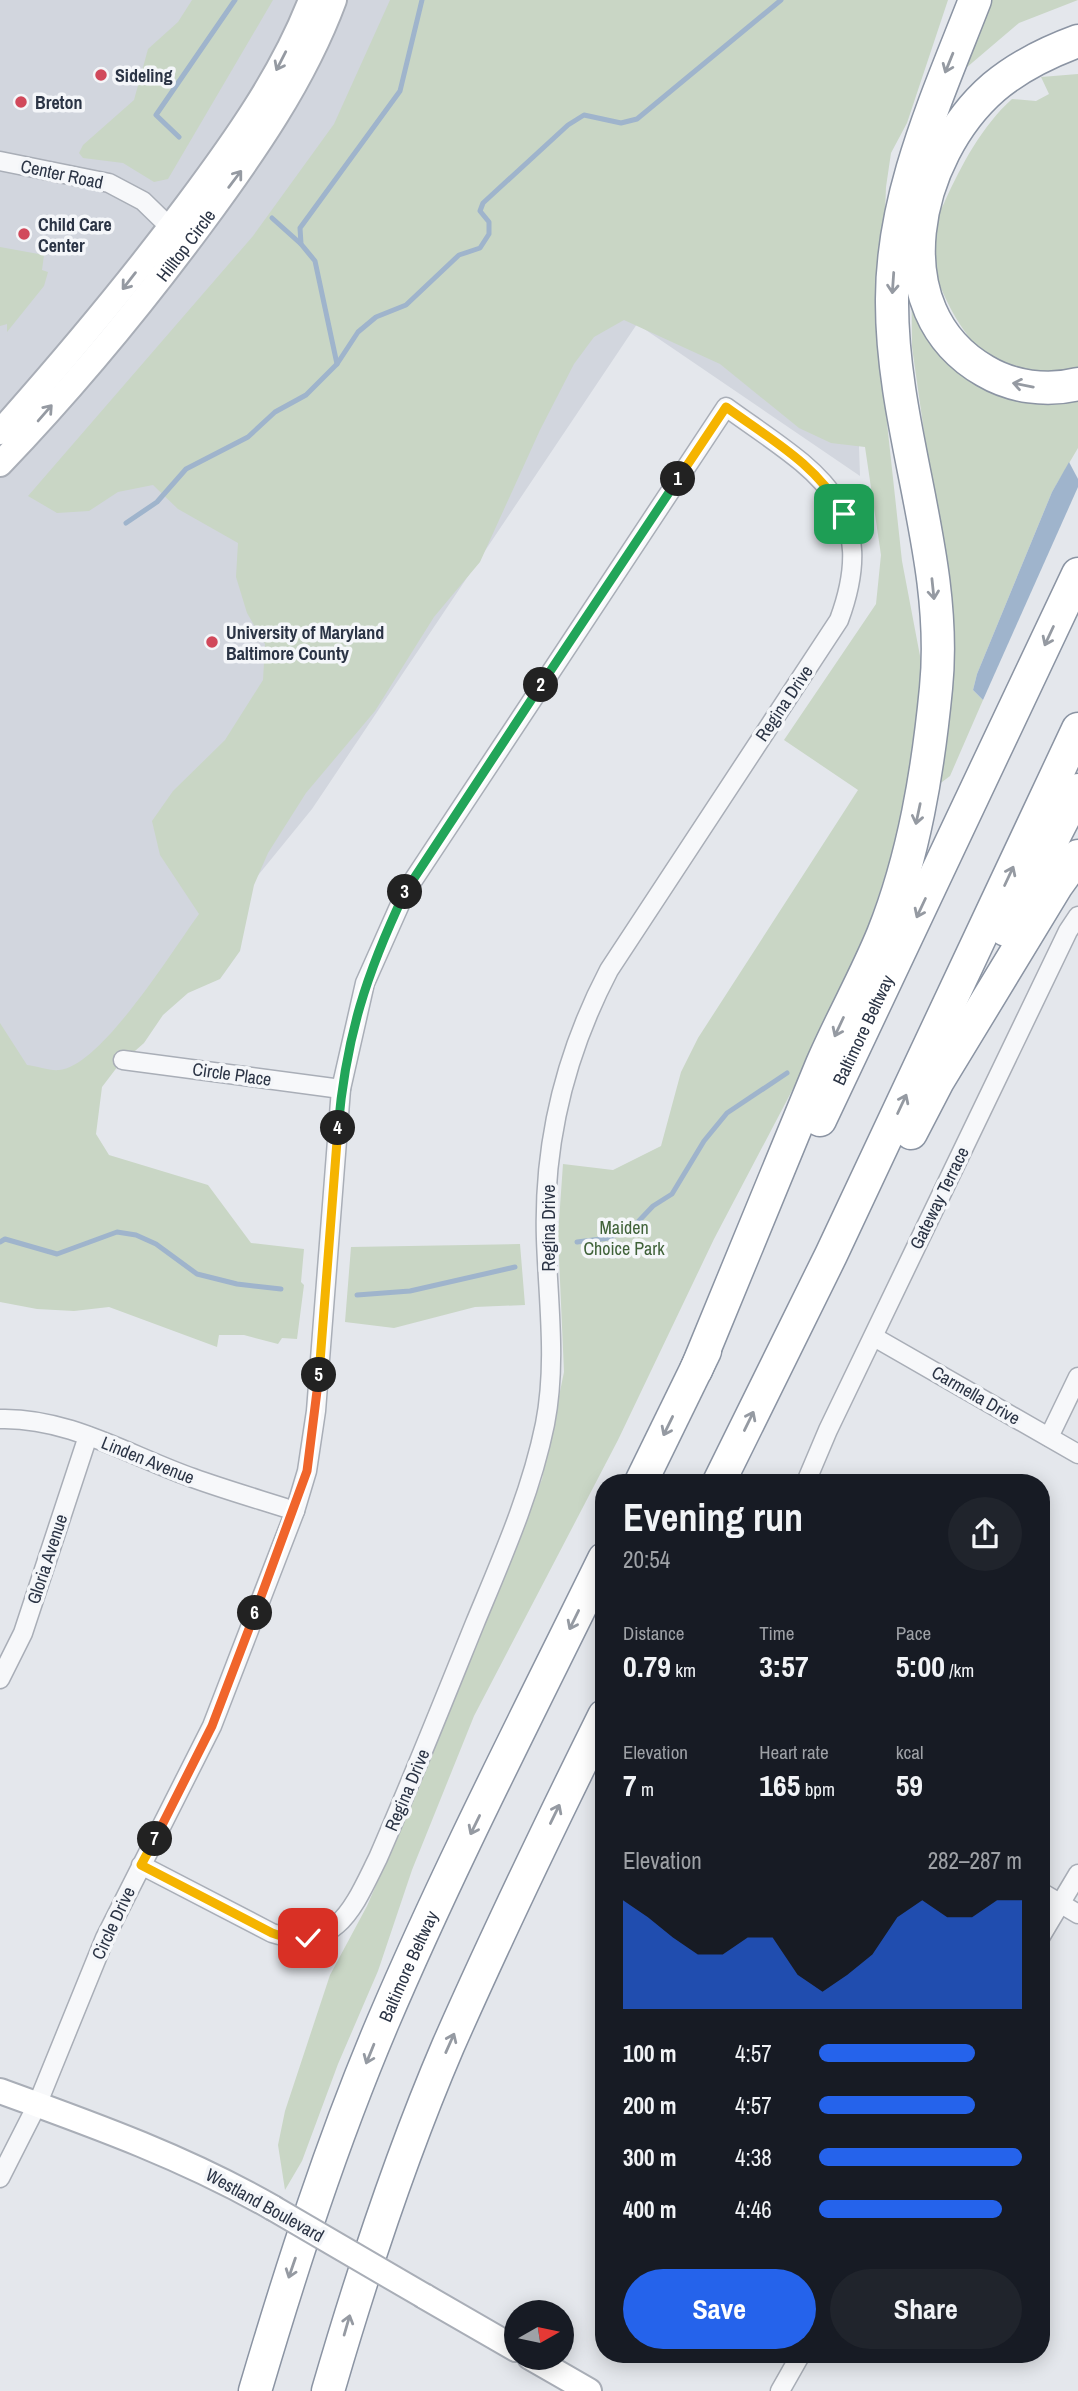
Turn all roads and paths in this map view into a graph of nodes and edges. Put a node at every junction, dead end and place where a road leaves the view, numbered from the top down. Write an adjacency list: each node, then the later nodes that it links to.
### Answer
1 (311, 0): 9 (street, Hilltop Circle, one-way to 9)
2 (334, 0): 9 (street, Hilltop Circle, one-way to 2)
3 (975, 0): 8 (highway, one-way to 8)
4 (1078, 19): 8 (highway)
5 (1078, 41): 8 (highway)
6 (1078, 65): 8 (highway)
7 (0, 160): 9 (street, Center Road)
8 (916, 194): 10 (highway, one-way to 8); 24 (highway, one-way to 24)
9 (178, 235): 12 (street, Hilltop Circle, one-way to 12); 13 (street, Hilltop Circle, one-way to 9)
10 (1078, 384)
11 (726, 407): 21 (street, Circle Drive); 37 (street, Regina Drive)
12 (0, 432)
13 (0, 464)
14 (1078, 574): 24 (highway, Baltimore Beltway, one-way to 24)
15 (1078, 729): 22 (highway, one-way to 15)
16 (1078, 790): 20 (highway)
17 (1078, 856): 20 (highway)
18 (1078, 916): 23 (street, Gateway Terrace)
19 (123, 1060): 21 (street, Circle Place)
20 (938, 1081): 22 (highway)
21 (341, 1089): 33 (street, Circle Drive)
22 (831, 1255): 31 (highway, one-way to 22)
23 (874, 1337): 28 (street, Carmella Drive); 32 (street, Gateway Terrace)
24 (696, 1370): 30 (highway, Baltimore Beltway, one-way to 30)
25 (1078, 1377): 28 (street)
26 (0, 1419): 27 (street, Linden Avenue)
27 (88, 1436): 33 (street, Linden Avenue); 35 (street, Gloria Avenue)
28 (1049, 1437): 29 (street, Carmella Drive)
29 (1078, 1454)
30 (645, 1474)
31 (723, 1474)
32 (809, 1474)
33 (295, 1511): 37 (street, Circle Drive)
34 (595, 1578): 49 (highway, Baltimore Beltway, one-way to 49)
35 (0, 1679)
36 (595, 1735): 50 (highway, one-way to 36)
37 (141, 1865): 44 (street, Circle Drive)
38 (1078, 1874): 40 (street)
39 (1050, 1897): 40 (street)
40 (1060, 1903): 41 (street); 42 (street)
41 (1078, 1914)
42 (1050, 1920)
43 (0, 2091): 44 (street, Westland Boulevard)
44 (37, 2105): 45 (street, Circle Drive); 46 (street, Westland Boulevard, bridge)
45 (0, 2178)
46 (504, 2342)
47 (796, 2363): 52 (street)
48 (553, 2370): 51 (street)
49 (255, 2391)
50 (328, 2391)
51 (589, 2391)
52 (780, 2391)

